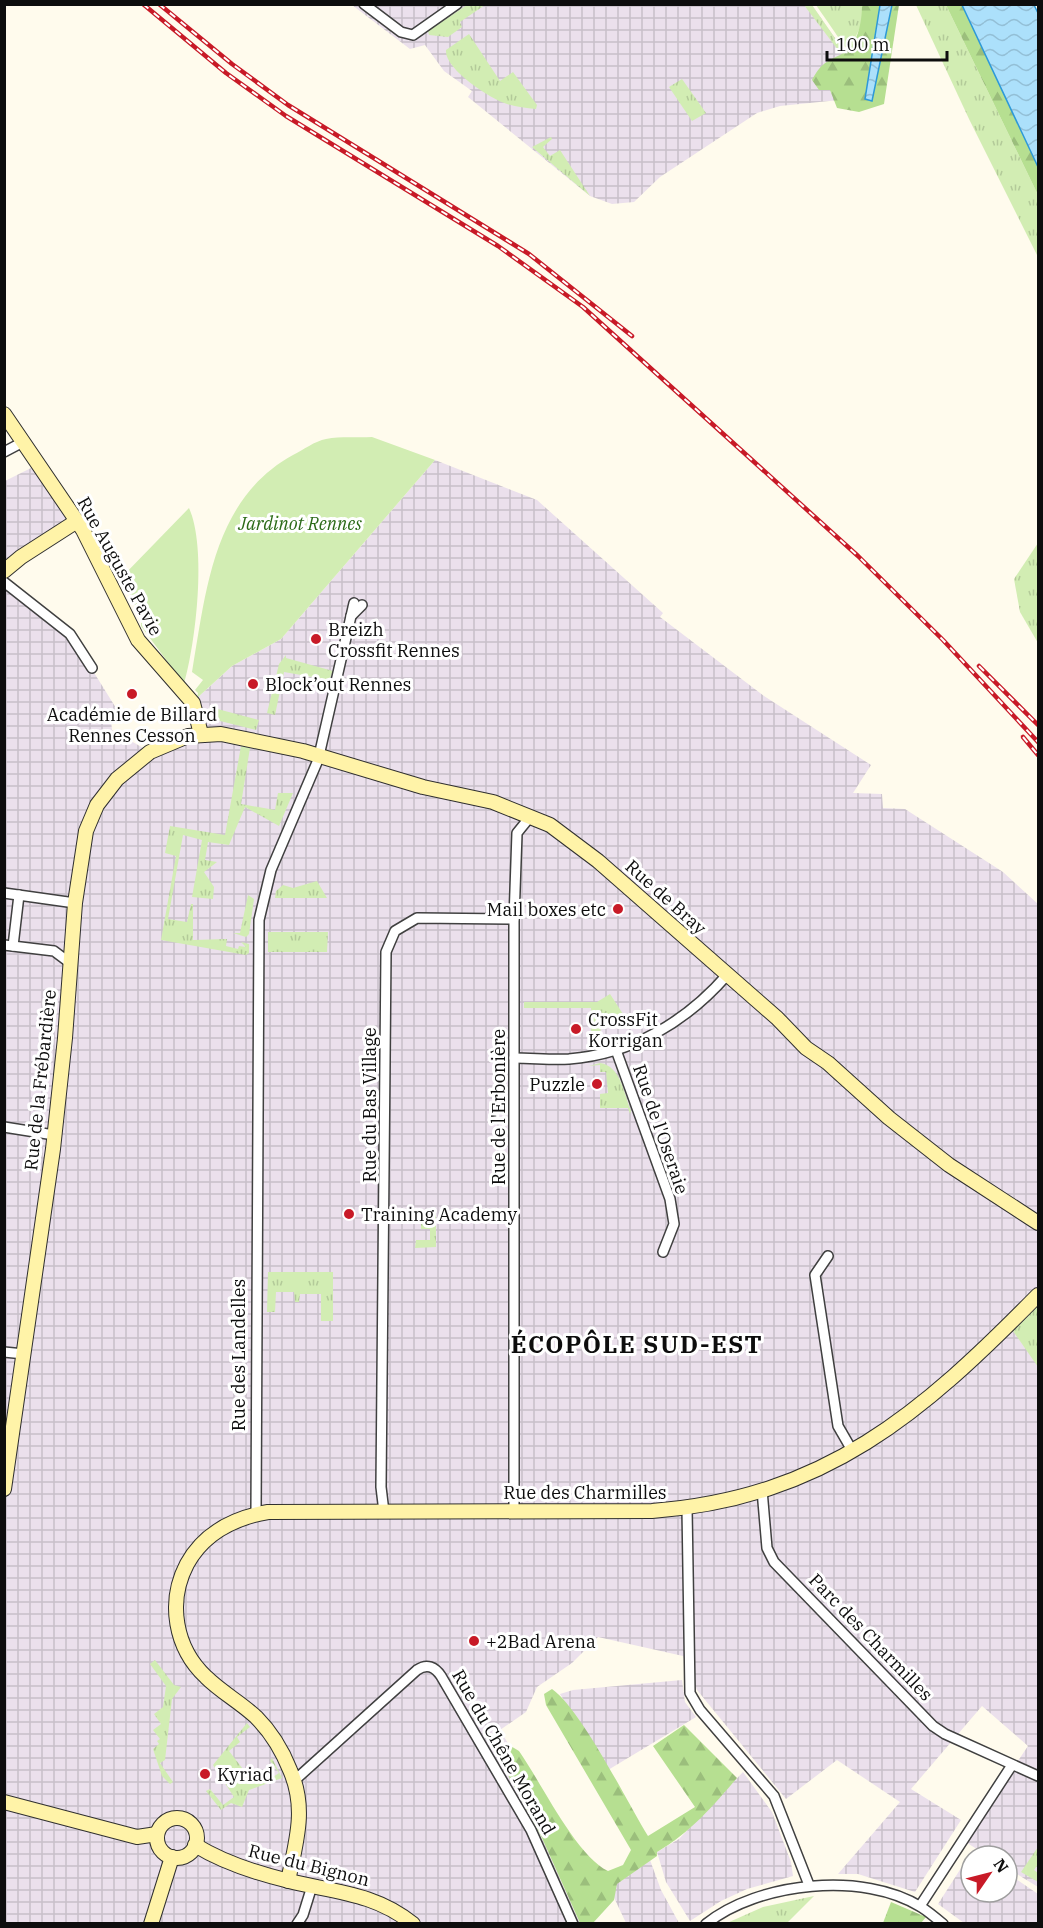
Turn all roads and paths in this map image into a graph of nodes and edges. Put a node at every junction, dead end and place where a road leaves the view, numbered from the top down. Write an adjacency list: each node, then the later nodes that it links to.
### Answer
1 (364, 4): 2 (street)
2 (458, 4)
3 (4, 414): 4 (street, Rue Auguste Pavie)
4 (23, 442): 5 (street); 6 (street, Rue Auguste Pavie)
5 (4, 452)
6 (77, 521): 7 (street); 11 (street, Rue Auguste Pavie)
7 (4, 571)
8 (4, 582): 10 (street)
9 (358, 604): 12 (street, Rue des Landelles)
10 (92, 668)
11 (201, 734): 12 (street, Rue de Bray); 16 (street, Rue de la Frébardière)
12 (319, 756): 13 (street, Rue de Bray); 39 (street, Rue des Landelles)
13 (531, 816): 17 (street, Rue de l'Erbonière); 20 (street, Rue de Bray)
14 (4, 893): 15 (street)
15 (19, 895): 16 (street); 18 (street)
16 (75, 903): 19 (street, Rue de la Frébardière)
17 (514, 919): 22 (street, Rue de l'Erbonière); 38 (street, Rue du Bas Village)
18 (9, 945): 19 (street)
19 (70, 963): 24 (street, Rue de la Frébardière)
20 (727, 975): 21 (street, Rue de l'Oseraie); 25 (street, Rue de Bray)
21 (616, 1050): 22 (street, Rue de l'Oseraie); 26 (street, Rue de l'Oseraie)
22 (514, 1058): 37 (street, Rue de l'Erbonière)
23 (4, 1127): 24 (street)
24 (54, 1135): 32 (street, Rue de la Frébardière)
25 (1038, 1223)
26 (663, 1252)
27 (828, 1256): 33 (street)
28 (1038, 1288): 30 (street, Rue des Charmilles)
29 (1038, 1295): 30 (street, Rue des Charmilles)
30 (1003, 1328): 33 (street, Rue des Charmilles)
31 (4, 1352): 32 (street)
32 (24, 1354): 34 (street, Rue de la Frébardière)
33 (853, 1452): 35 (street, Rue des Charmilles)
34 (4, 1489)
35 (762, 1490): 36 (street, Rue des Charmilles); 40 (street, Parc des Charmilles)
36 (687, 1508): 37 (street, Rue des Charmilles); 48 (street)
37 (514, 1510): 38 (street, Rue des Charmilles)
38 (384, 1512): 39 (street, Rue des Charmilles)
39 (256, 1514): 42 (street)
40 (1012, 1765): 41 (street, Parc des Charmilles); 50 (street)
41 (1038, 1776)
42 (295, 1780): 47 (street); 54 (street, Rue du Chêne Morand)
43 (4, 1802): 44 (street)
44 (157, 1834): 45 (street); 46 (street)
45 (195, 1845): 46 (street); 47 (street, Rue du Bignon)
46 (172, 1857): 51 (street)
47 (288, 1881): 49 (street, Rue du Bignon)
48 (809, 1885): 50 (street); 55 (street)
49 (312, 1886): 52 (street); 53 (street, Rue du Bignon)
50 (920, 1906): 56 (street)
51 (152, 1923)
52 (297, 1923)
53 (413, 1923)
54 (573, 1923)
55 (706, 1923)
56 (944, 1923)

